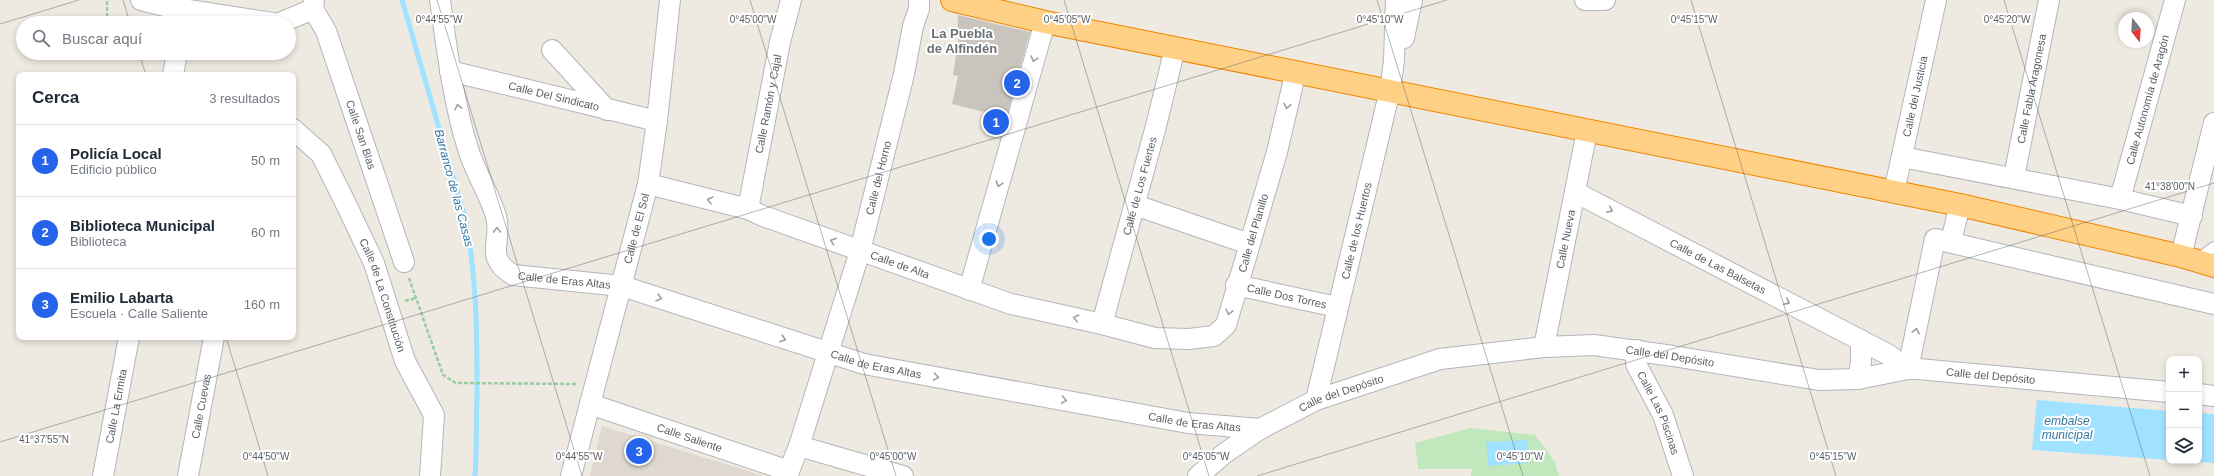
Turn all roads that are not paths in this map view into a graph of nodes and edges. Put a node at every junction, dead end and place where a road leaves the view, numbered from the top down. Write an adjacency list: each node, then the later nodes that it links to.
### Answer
1 (141, 0): 15 (street)
2 (440, 0): 23 (street)
3 (670, 0): 28 (street, Calle de El Sol)
4 (791, 0): 40 (street, Calle Ramón y Cajal)
5 (919, 0): 45 (street, Calle del Horno)
6 (952, 0): 18 (highway)
7 (1396, 0): 22 (street, Calle de los Huertos)
8 (1412, 0): 22 (street, Calle de los Huertos)
9 (1585, 0): 10 (street)
10 (1605, 0)
11 (1936, 0): 32 (street, Calle del Justicia)
12 (2049, 0): 33 (street, Calle Fabla Aragonesa)
13 (2175, 0): 37 (street, Calle Autonomía de Aragón)
14 (314, 5): 17 (street); 47 (street, Calle San Blas)
15 (185, 10): 16 (street)
16 (226, 16)
17 (293, 16)
18 (1045, 22): 19 (highway); 50 (street, one-way to 50)
19 (1175, 48): 25 (highway); 38 (street, Calle de Los Fuertes)
20 (552, 50): 27 (street)
21 (176, 60): 24 (street)
22 (1394, 61): 26 (street, Calle de los Huertos)
23 (450, 71): 27 (street, Calle Del Sindicato); 49 (street, Calle de Eras Altas, one-way to 23)
24 (174, 72)
25 (1302, 73): 26 (highway); 43 (street, Calle del Planillo, one-way to 43)
26 (1390, 90): 30 (highway); 52 (street, Calle de los Huertos)
27 (608, 110): 28 (street, Calle Del Sindicato)
28 (657, 121): 34 (street, Calle de El Sol)
29 (2214, 123): 41 (street)
30 (1587, 131): 35 (street, Calle Nueva); 36 (highway)
31 (296, 133): 76 (street, Calle de La Constitución)
32 (1902, 157): 33 (street); 36 (street, Calle del Justicia)
33 (2014, 177): 37 (street)
34 (648, 184): 40 (street, Calle de Alta, one-way to 34); 49 (street, Calle de El Sol)
35 (1575, 192): 57 (street, Calle de Las Balsetas, one-way to 57); 58 (street, Calle Nueva)
36 (1894, 192): 39 (highway)
37 (2120, 199): 41 (street)
38 (1135, 205): 43 (street); 53 (street, Calle de Los Fuertes)
39 (1960, 205): 42 (street); 46 (highway)
40 (748, 209): 45 (street, Calle de Alta, one-way to 40)
41 (2192, 216): 46 (street)
42 (1951, 241): 51 (street); 61 (street, one-way to 42)
43 (1249, 244): 48 (street, Calle del Planillo)
44 (2214, 247): 46 (lane)
45 (860, 251): 50 (street, Calle de Alta); 60 (street, Calle del Horno)
46 (2197, 261)
47 (404, 262)
48 (1236, 285): 52 (street, Calle Dos Torres); 54 (street, Calle del Planillo, one-way to 54)
49 (622, 286): 60 (street, Calle de Eras Altas, one-way to 60); 67 (street, Calle de El Sol)
50 (969, 290): 53 (street, Calle de Alta, one-way to 50)
51 (2214, 304)
52 (1338, 307): 66 (street, Calle de los Huertos)
53 (1102, 324): 54 (street, Calle de Alta)
54 (1155, 338)
55 (127, 340): 74 (street, Calle La Ermita)
56 (213, 340): 75 (street, Calle Cuevas)
57 (1860, 340): 61 (street, Calle de Las Balsetas); 62 (street)
58 (1544, 347): 59 (street, Calle del Depósito); 66 (street, Calle del Depósito)
59 (1637, 350): 62 (street, Calle del Depósito); 80 (street, Calle Las Piscinas)
60 (827, 353): 68 (street, Calle de Eras Altas, one-way to 68); 70 (street, Calle del Horno)
61 (1908, 369): 62 (street, Calle del Depósito); 63 (street, Calle del Depósito)
62 (1858, 379)
63 (2166, 392)
64 (2202, 394): 65 (street)
65 (2214, 396)
66 (1316, 400): 69 (street, Calle del Depósito)
67 (590, 404): 72 (street, Calle Saliente); 77 (street, Calle de El Sol)
68 (1209, 424): 69 (street, Calle de Eras Altas); 71 (street)
69 (1260, 429): 71 (street, Calle del Depósito)
70 (799, 446): 72 (street, Calle del Horno); 73 (street)
71 (1225, 453): 79 (street, Calle del Depósito)
72 (788, 474)
73 (882, 474): 78 (street)
74 (103, 476)
75 (188, 476)
76 (430, 476)
77 (571, 476)
78 (904, 476)
79 (1198, 476)
80 (1683, 476)

